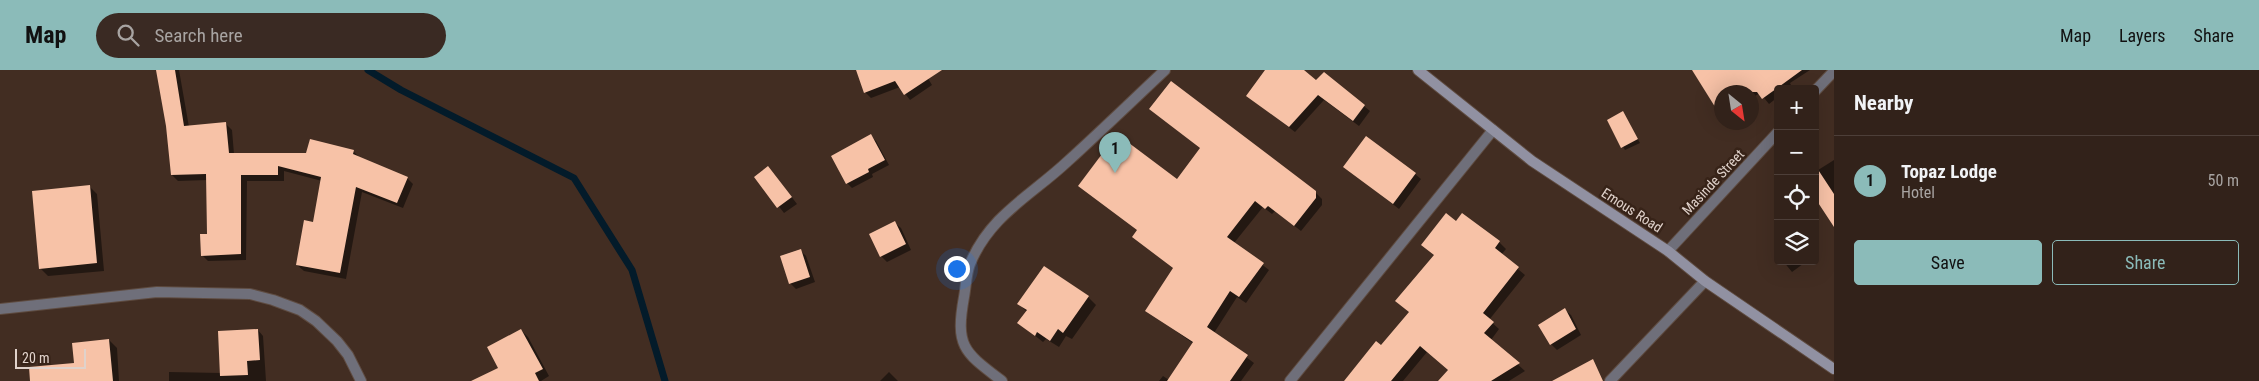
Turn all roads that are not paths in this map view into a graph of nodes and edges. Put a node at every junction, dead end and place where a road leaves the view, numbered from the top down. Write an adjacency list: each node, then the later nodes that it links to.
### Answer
1 (1165, 70): 12 (street)
2 (1418, 70): 5 (street, Emous Road)
3 (1834, 71): 4 (street)
4 (1819, 88)
5 (1493, 130): 7 (street, Emous Road); 13 (street)
6 (1774, 136): 7 (street, Masinde Street)
7 (1668, 251): 8 (street, Emous Road)
8 (1705, 281): 10 (street, Emous Road); 14 (street)
9 (0, 309): 11 (street)
10 (1834, 369)
11 (362, 381)
12 (1002, 381)
13 (1290, 381)
14 (1610, 381)

